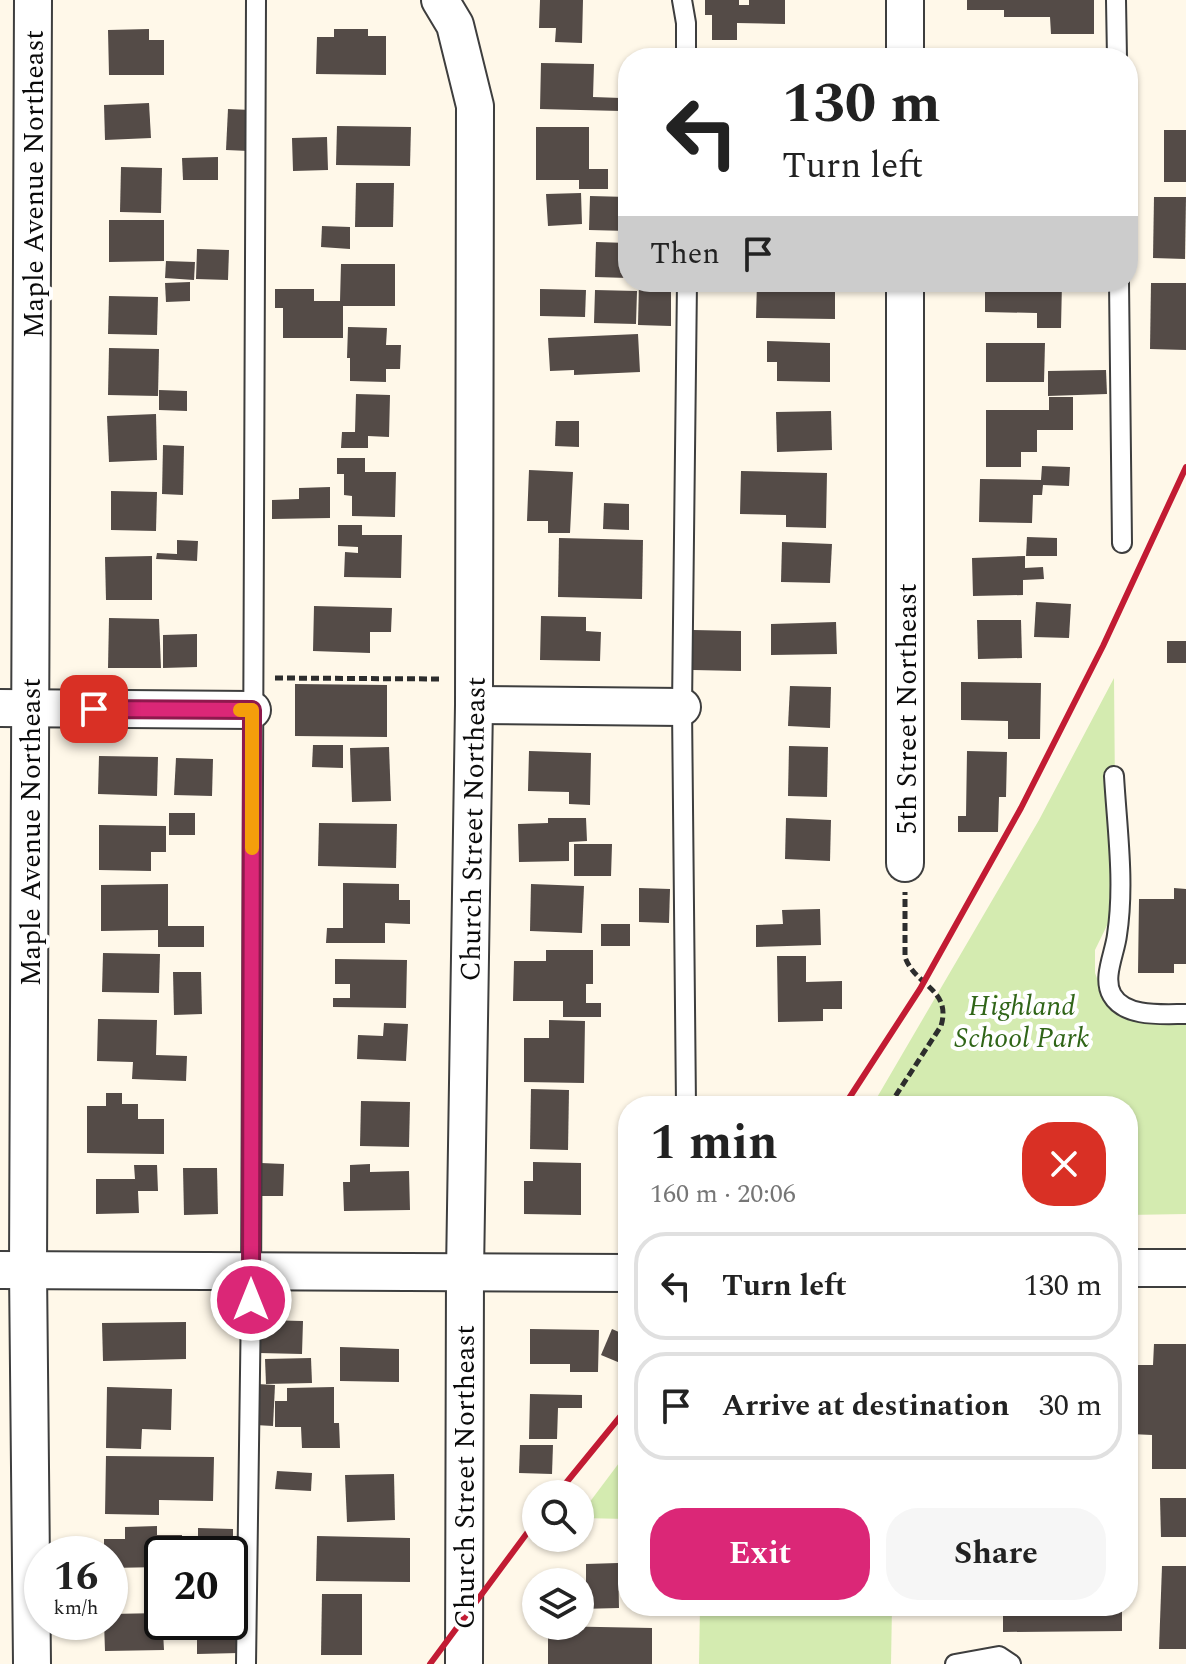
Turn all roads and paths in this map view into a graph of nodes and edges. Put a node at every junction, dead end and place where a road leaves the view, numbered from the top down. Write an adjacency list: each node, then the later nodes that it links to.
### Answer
1 (33, 0): 17 (street, Maple Avenue Northeast)
2 (256, 0): 15 (lane)
3 (440, 0): 14 (street, Church Street Northeast)
4 (682, 0): 7 (lane)
5 (905, 0): 8 (street)
6 (1116, 0): 9 (lane)
7 (686, 48)
8 (905, 48)
9 (1117, 48)
10 (687, 292): 16 (lane)
11 (905, 292): 19 (street, 5th Street Northeast)
12 (1119, 292): 13 (lane)
13 (1122, 543)
14 (474, 693): 15 (path); 16 (street); 27 (street, Church Street Northeast)
15 (253, 694): 17 (street); 26 (lane)
16 (682, 707): 21 (lane)
17 (16, 708): 25 (street, Maple Avenue Northeast)
18 (1114, 776): 20 (lane)
19 (905, 863): 22 (path, 5th Street Northeast)
20 (1186, 1014)
21 (686, 1096)
22 (896, 1096)
23 (1138, 1268): 24 (street)
24 (1186, 1268)
25 (14, 1270): 26 (street); 29 (street, Maple Avenue Northeast)
26 (251, 1272): 27 (street); 30 (lane)
27 (465, 1272): 28 (street); 31 (street, Church Street Northeast)
28 (618, 1273)
29 (32, 1664)
30 (246, 1664)
31 (464, 1664)
32 (955, 1664): 33 (lane)
33 (1011, 1664)

